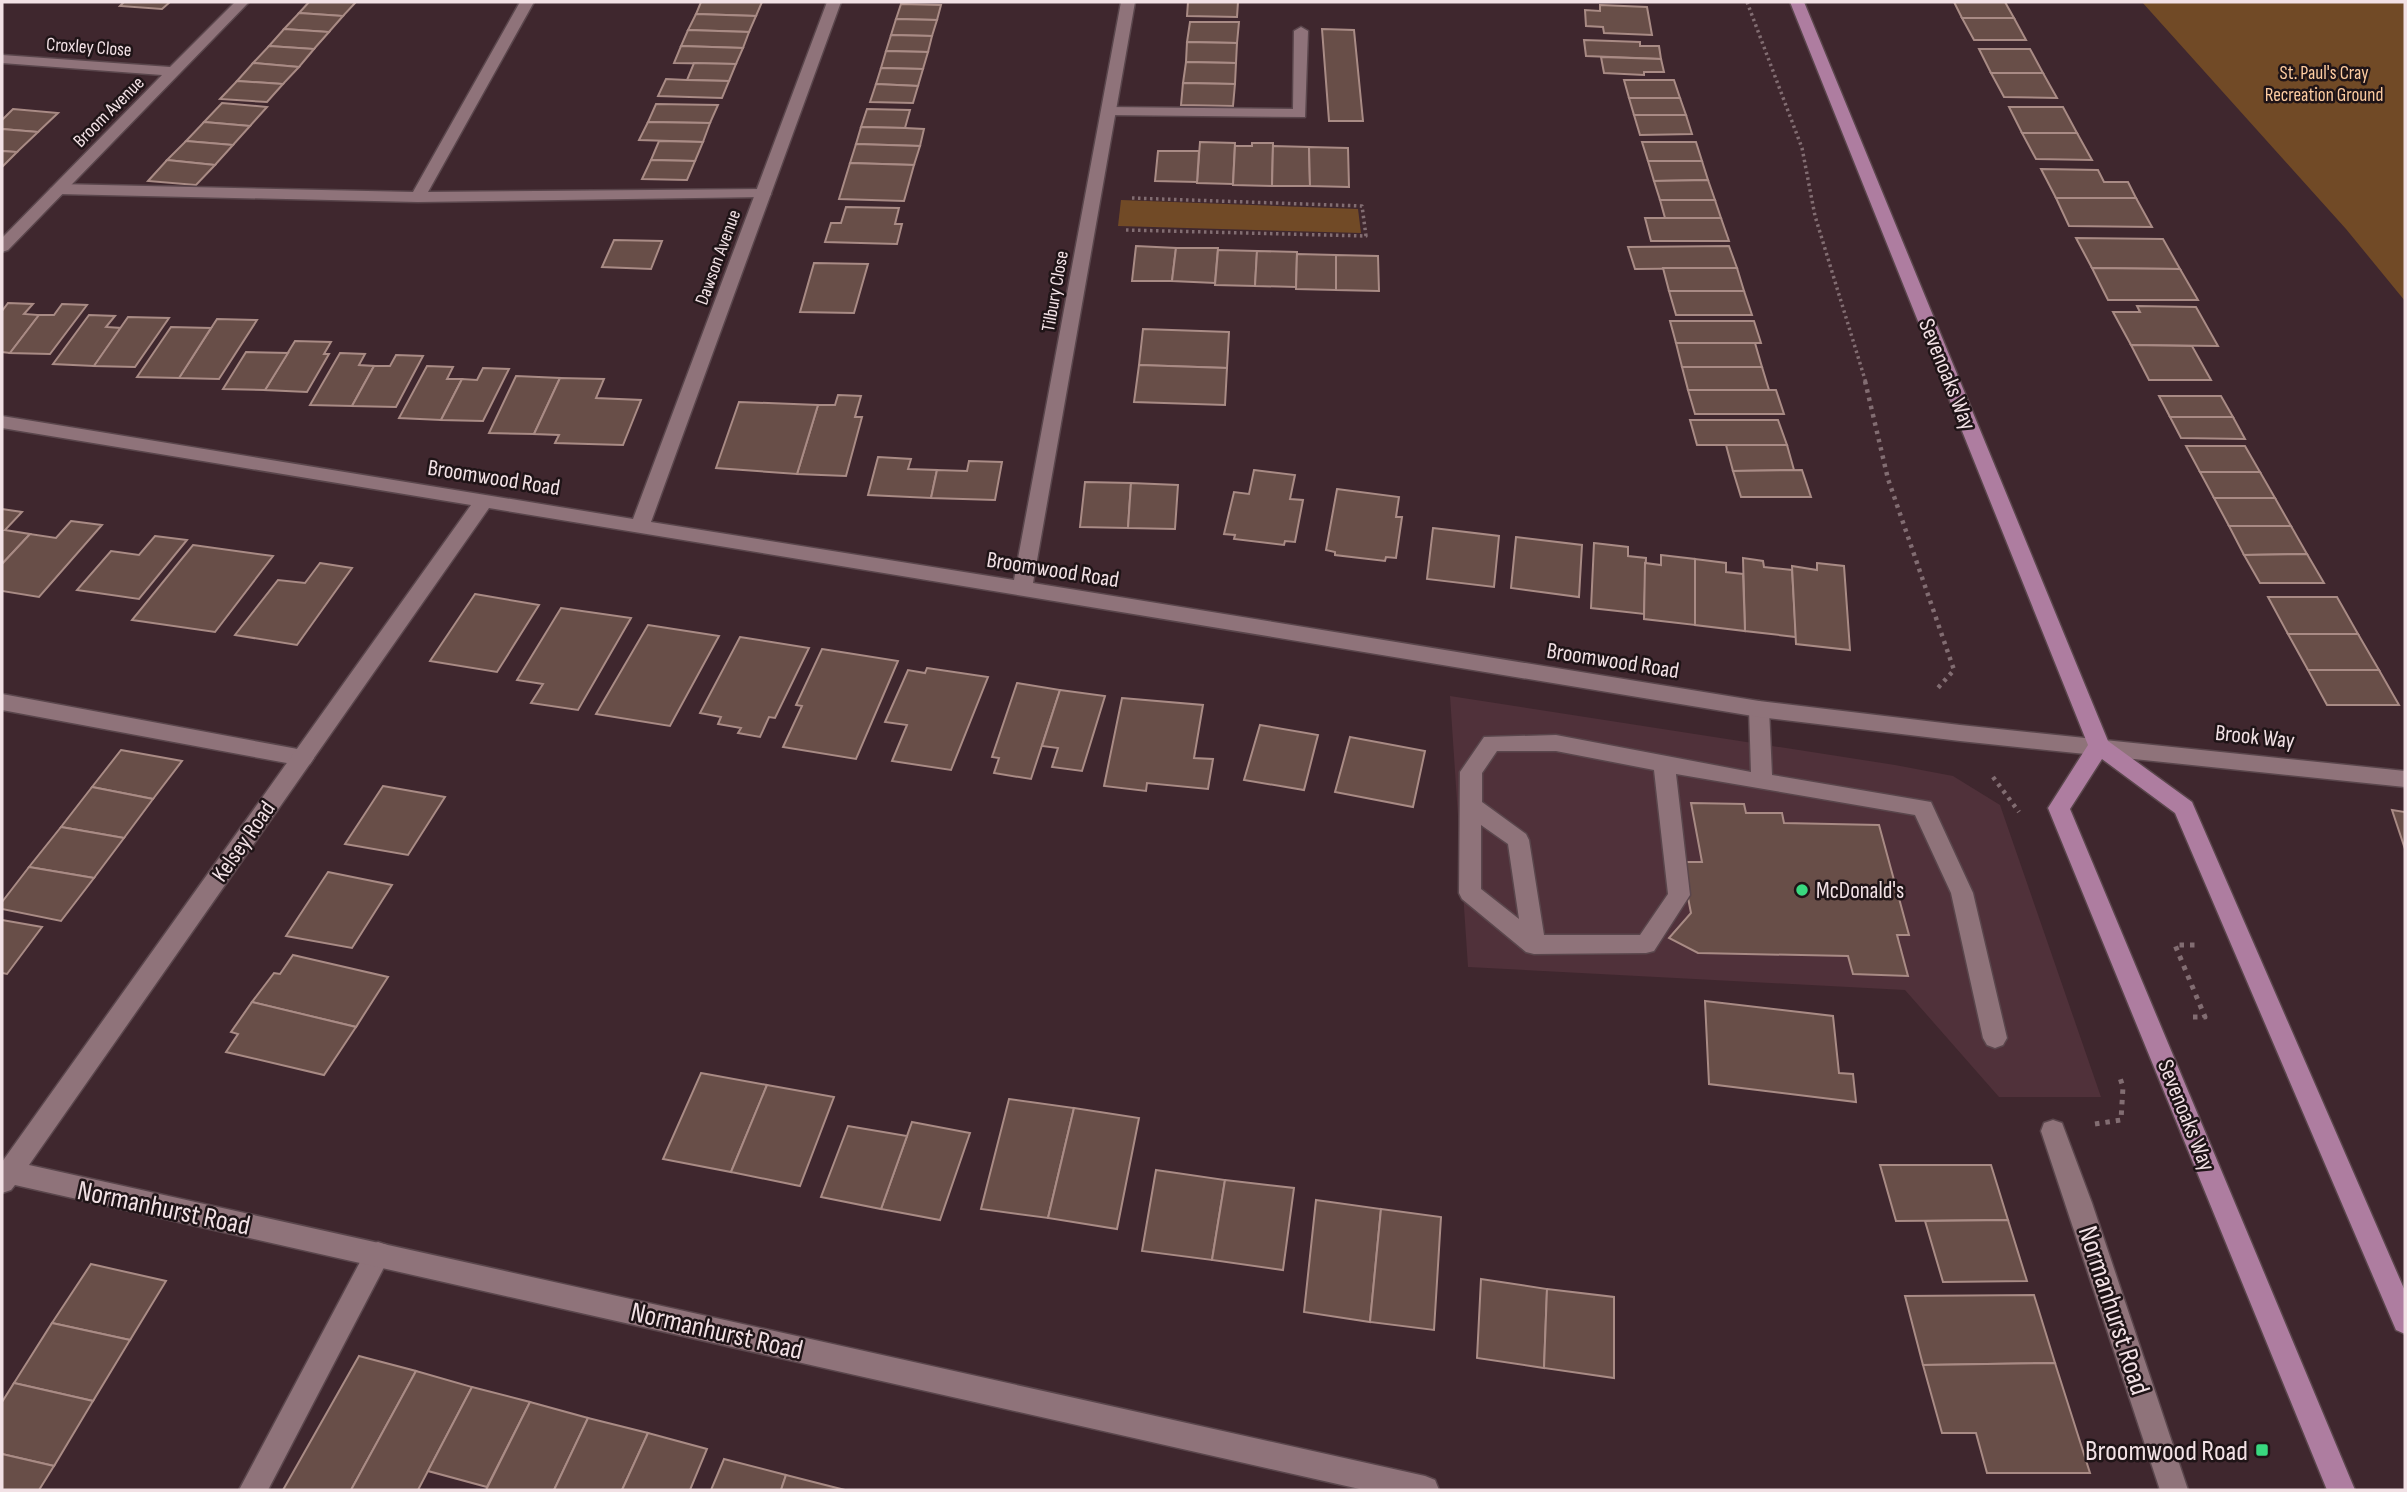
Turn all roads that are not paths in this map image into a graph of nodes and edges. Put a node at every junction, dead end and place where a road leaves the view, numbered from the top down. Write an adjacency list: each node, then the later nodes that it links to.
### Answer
1 (242, 2): 8 (street, Broom Avenue)
2 (527, 2): 12 (street)
3 (834, 2): 11 (street, Dawson Avenue)
4 (1128, 2): 9 (street, Tilbury Close)
5 (1797, 2): 20 (main road, Sevenoaks Way)
6 (1301, 31): 9 (street)
7 (2, 59): 8 (street, Croxley Close)
8 (174, 72): 10 (street, Broom Avenue)
9 (1108, 111): 17 (street, Tilbury Close)
10 (58, 190): 12 (street); 13 (street, Broom Avenue)
11 (763, 194): 12 (street); 16 (street, Dawson Avenue)
12 (418, 197)
13 (2, 247)
14 (2, 422): 15 (street, Broomwood Road)
15 (484, 501): 16 (street, Broomwood Road); 21 (street, Kelsey Road)
16 (640, 526): 17 (street, Broomwood Road)
17 (1022, 589): 19 (street, Broomwood Road)
18 (2, 702): 21 (street)
19 (1759, 709): 20 (street, Broomwood Road); 24 (street)
20 (2099, 746): 23 (street, Brook Way); 31 (main road); 35 (main road, Sevenoaks Way)
21 (303, 758): 29 (street, Kelsey Road)
22 (1664, 765): 24 (street); 25 (street); 26 (street)
23 (2405, 779)
24 (1762, 782): 27 (street)
25 (1469, 804): 26 (street); 26 (street)
26 (1534, 945)
27 (1995, 1038)
28 (2053, 1131): 34 (street, Normanhurst Road)
29 (5, 1177): 30 (street, Normanhurst Road)
30 (378, 1254): 32 (street); 33 (street, Normanhurst Road)
31 (2405, 1321)
32 (253, 1490)
33 (1425, 1490)
34 (2174, 1490)
35 (2341, 1490)

